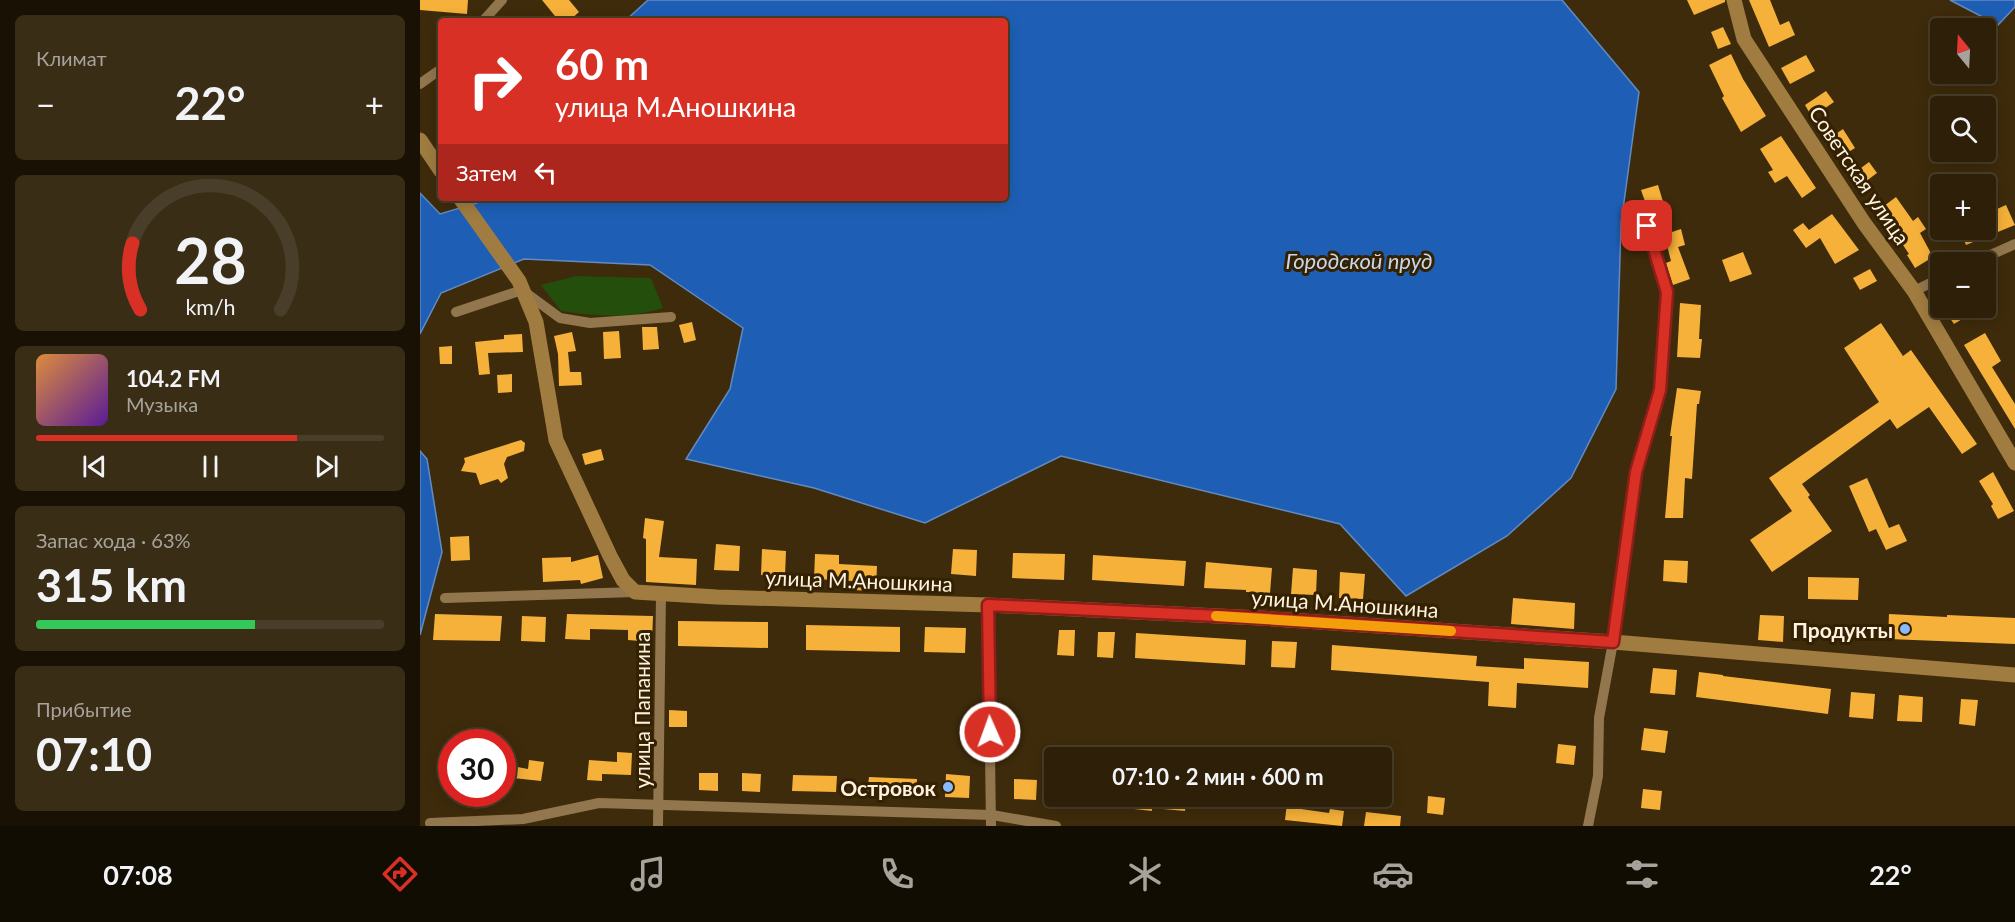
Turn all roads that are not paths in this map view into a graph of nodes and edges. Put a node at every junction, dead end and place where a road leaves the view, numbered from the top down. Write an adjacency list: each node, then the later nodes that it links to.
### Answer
1 (502, 0): 3 (street)
2 (1734, 0): 14 (street, Советская улица)
3 (486, 18)
4 (438, 71): 5 (street)
5 (420, 84)
6 (420, 141): 7 (street)
7 (438, 167)
8 (462, 201): 13 (street)
9 (1647, 226): 22 (street)
10 (2015, 244): 11 (street)
11 (1996, 253)
12 (1930, 283): 14 (street)
13 (522, 290): 15 (street); 16 (street); 18 (street)
14 (1914, 291): 17 (street, Советская улица)
15 (456, 312)
16 (671, 317)
17 (2015, 463)
18 (635, 592): 19 (street, улица М.Аношкина); 20 (street, улица М.Аношкина)
19 (661, 594): 21 (street, улица М.Аношкина); 24 (street, улица Папанина)
20 (445, 598)
21 (988, 605): 22 (street, улица М.Аношкина); 25 (street)
22 (1613, 642): 23 (street, улица М.Аношкина); 29 (street)
23 (2015, 675)
24 (660, 803): 25 (street); 26 (street); 27 (street, улица Папанина)
25 (992, 820): 28 (street)
26 (430, 823)
27 (658, 826)
28 (1056, 826)
29 (1588, 826)

